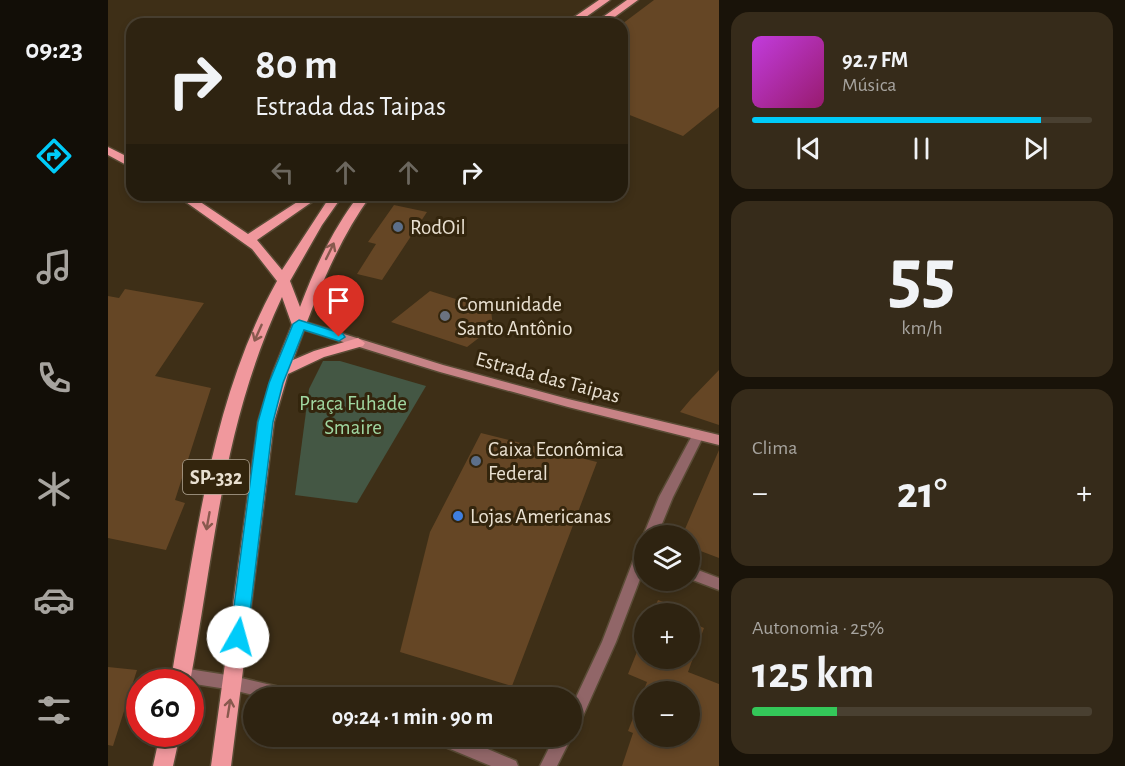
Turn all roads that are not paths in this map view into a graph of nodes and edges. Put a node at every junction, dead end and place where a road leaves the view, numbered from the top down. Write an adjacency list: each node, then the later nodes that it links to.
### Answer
1 (605, 0): 3 (main road)
2 (633, 0): 4 (main road)
3 (578, 18)
4 (607, 18)
5 (108, 150): 6 (main road)
6 (126, 160)
7 (191, 201): 11 (main road)
8 (307, 201): 11 (main road)
9 (333, 201): 12 (main road, SP-332)
10 (361, 201): 13 (main road, SP-332, one-way to 10)
11 (250, 239): 12 (main road)
12 (283, 280): 13 (main road); 22 (main road, SP-332, one-way to 22)
13 (299, 324): 14 (main road, Estrada das Taipas); 15 (main road, SP-332)
14 (358, 343): 15 (main road); 16 (main road, Estrada das Taipas)
15 (280, 372): 24 (main road, SP-332)
16 (698, 435): 17 (main road, Estrada das Taipas); 18 (street)
17 (718, 440)
18 (655, 525)
19 (700, 577): 21 (street)
20 (634, 578): 26 (street)
21 (718, 584)
22 (183, 669)
23 (204, 681): 24 (street)
24 (233, 683): 25 (street); 31 (main road, SP-332, one-way to 24)
25 (250, 687)
26 (582, 700)
27 (167, 747): 30 (main road)
28 (464, 747): 32 (street)
29 (558, 747): 33 (street)
30 (163, 766)
31 (221, 766)
32 (510, 766)
33 (548, 766)

